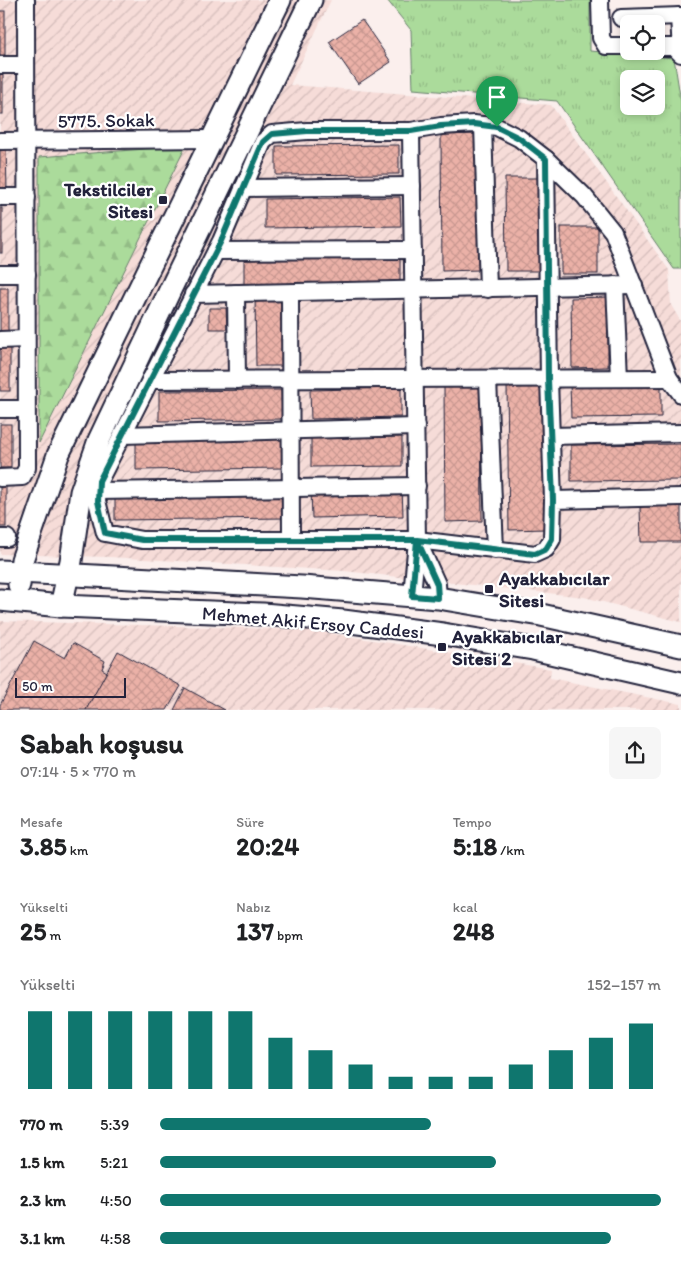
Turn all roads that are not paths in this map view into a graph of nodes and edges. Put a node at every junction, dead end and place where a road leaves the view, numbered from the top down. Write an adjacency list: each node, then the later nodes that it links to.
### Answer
1 (26, 0): 11 (street)
2 (280, 0): 14 (main road)
3 (311, 0): 62 (main road)
4 (600, 0): 7 (street)
5 (680, 16): 6 (street); 9 (street)
6 (665, 17)
7 (620, 46)
8 (665, 47): 9 (street)
9 (681, 53)
10 (0, 65): 11 (street)
11 (26, 65): 16 (street)
12 (483, 125): 13 (street); 17 (street); 29 (street)
13 (411, 131): 18 (street); 19 (street)
14 (212, 139): 16 (street, 5775. Sokak); 61 (main road)
15 (0, 141): 16 (street, 5775. Sokak)
16 (26, 141): 21 (street)
17 (546, 159): 26 (street); 28 (street)
18 (412, 186): 19 (street); 22 (street)
19 (243, 188): 23 (street)
20 (0, 197): 21 (street)
21 (27, 197): 25 (street)
22 (413, 250): 23 (street); 30 (street)
23 (216, 251): 32 (street)
24 (0, 274): 25 (street)
25 (27, 274): 34 (street)
26 (634, 285): 27 (street); 37 (street)
27 (615, 286): 28 (street); 36 (street)
28 (548, 288): 29 (street); 39 (street)
29 (488, 289): 30 (street)
30 (414, 291): 31 (street); 43 (street)
31 (290, 293): 33 (street); 42 (street)
32 (194, 294): 33 (street); 40 (street)
33 (236, 294): 41 (street)
34 (26, 339): 35 (street); 45 (street)
35 (0, 340)
36 (619, 378): 37 (street); 39 (street)
37 (670, 378): 44 (street)
38 (488, 379): 39 (street); 43 (street); 60 (street)
39 (548, 379): 51 (street)
40 (150, 380): 41 (street); 50 (street)
41 (237, 380): 42 (street)
42 (289, 380): 43 (street); 48 (street)
43 (416, 380): 47 (street)
44 (681, 394)
45 (26, 408): 46 (street); 52 (street)
46 (0, 409)
47 (416, 427): 48 (street); 53 (street)
48 (290, 431): 50 (street); 54 (street)
49 (681, 433): 51 (street)
50 (122, 435): 55 (street)
51 (551, 436): 57 (street)
52 (0, 478)
53 (417, 486): 54 (street); 59 (street)
54 (290, 487): 55 (street); 58 (street)
55 (98, 491): 58 (street)
56 (681, 497): 57 (street)
57 (553, 500): 60 (street)
58 (291, 539): 59 (street)
59 (417, 540): 60 (street); 63 (street); 64 (street)
60 (495, 550)
61 (10, 572): 62 (main road, Mehmet Akif Ersoy Caddesi); 65 (main road)
62 (68, 574): 63 (main road, Mehmet Akif Ersoy Caddesi); 66 (main road)
63 (412, 596): 64 (main road, Mehmet Akif Ersoy Caddesi)
64 (438, 598): 67 (main road, Mehmet Akif Ersoy Caddesi)
65 (9, 600): 66 (main road, Mehmet Akif Ersoy Caddesi)
66 (62, 606): 68 (main road, Mehmet Akif Ersoy Caddesi)
67 (681, 646)
68 (681, 683)

